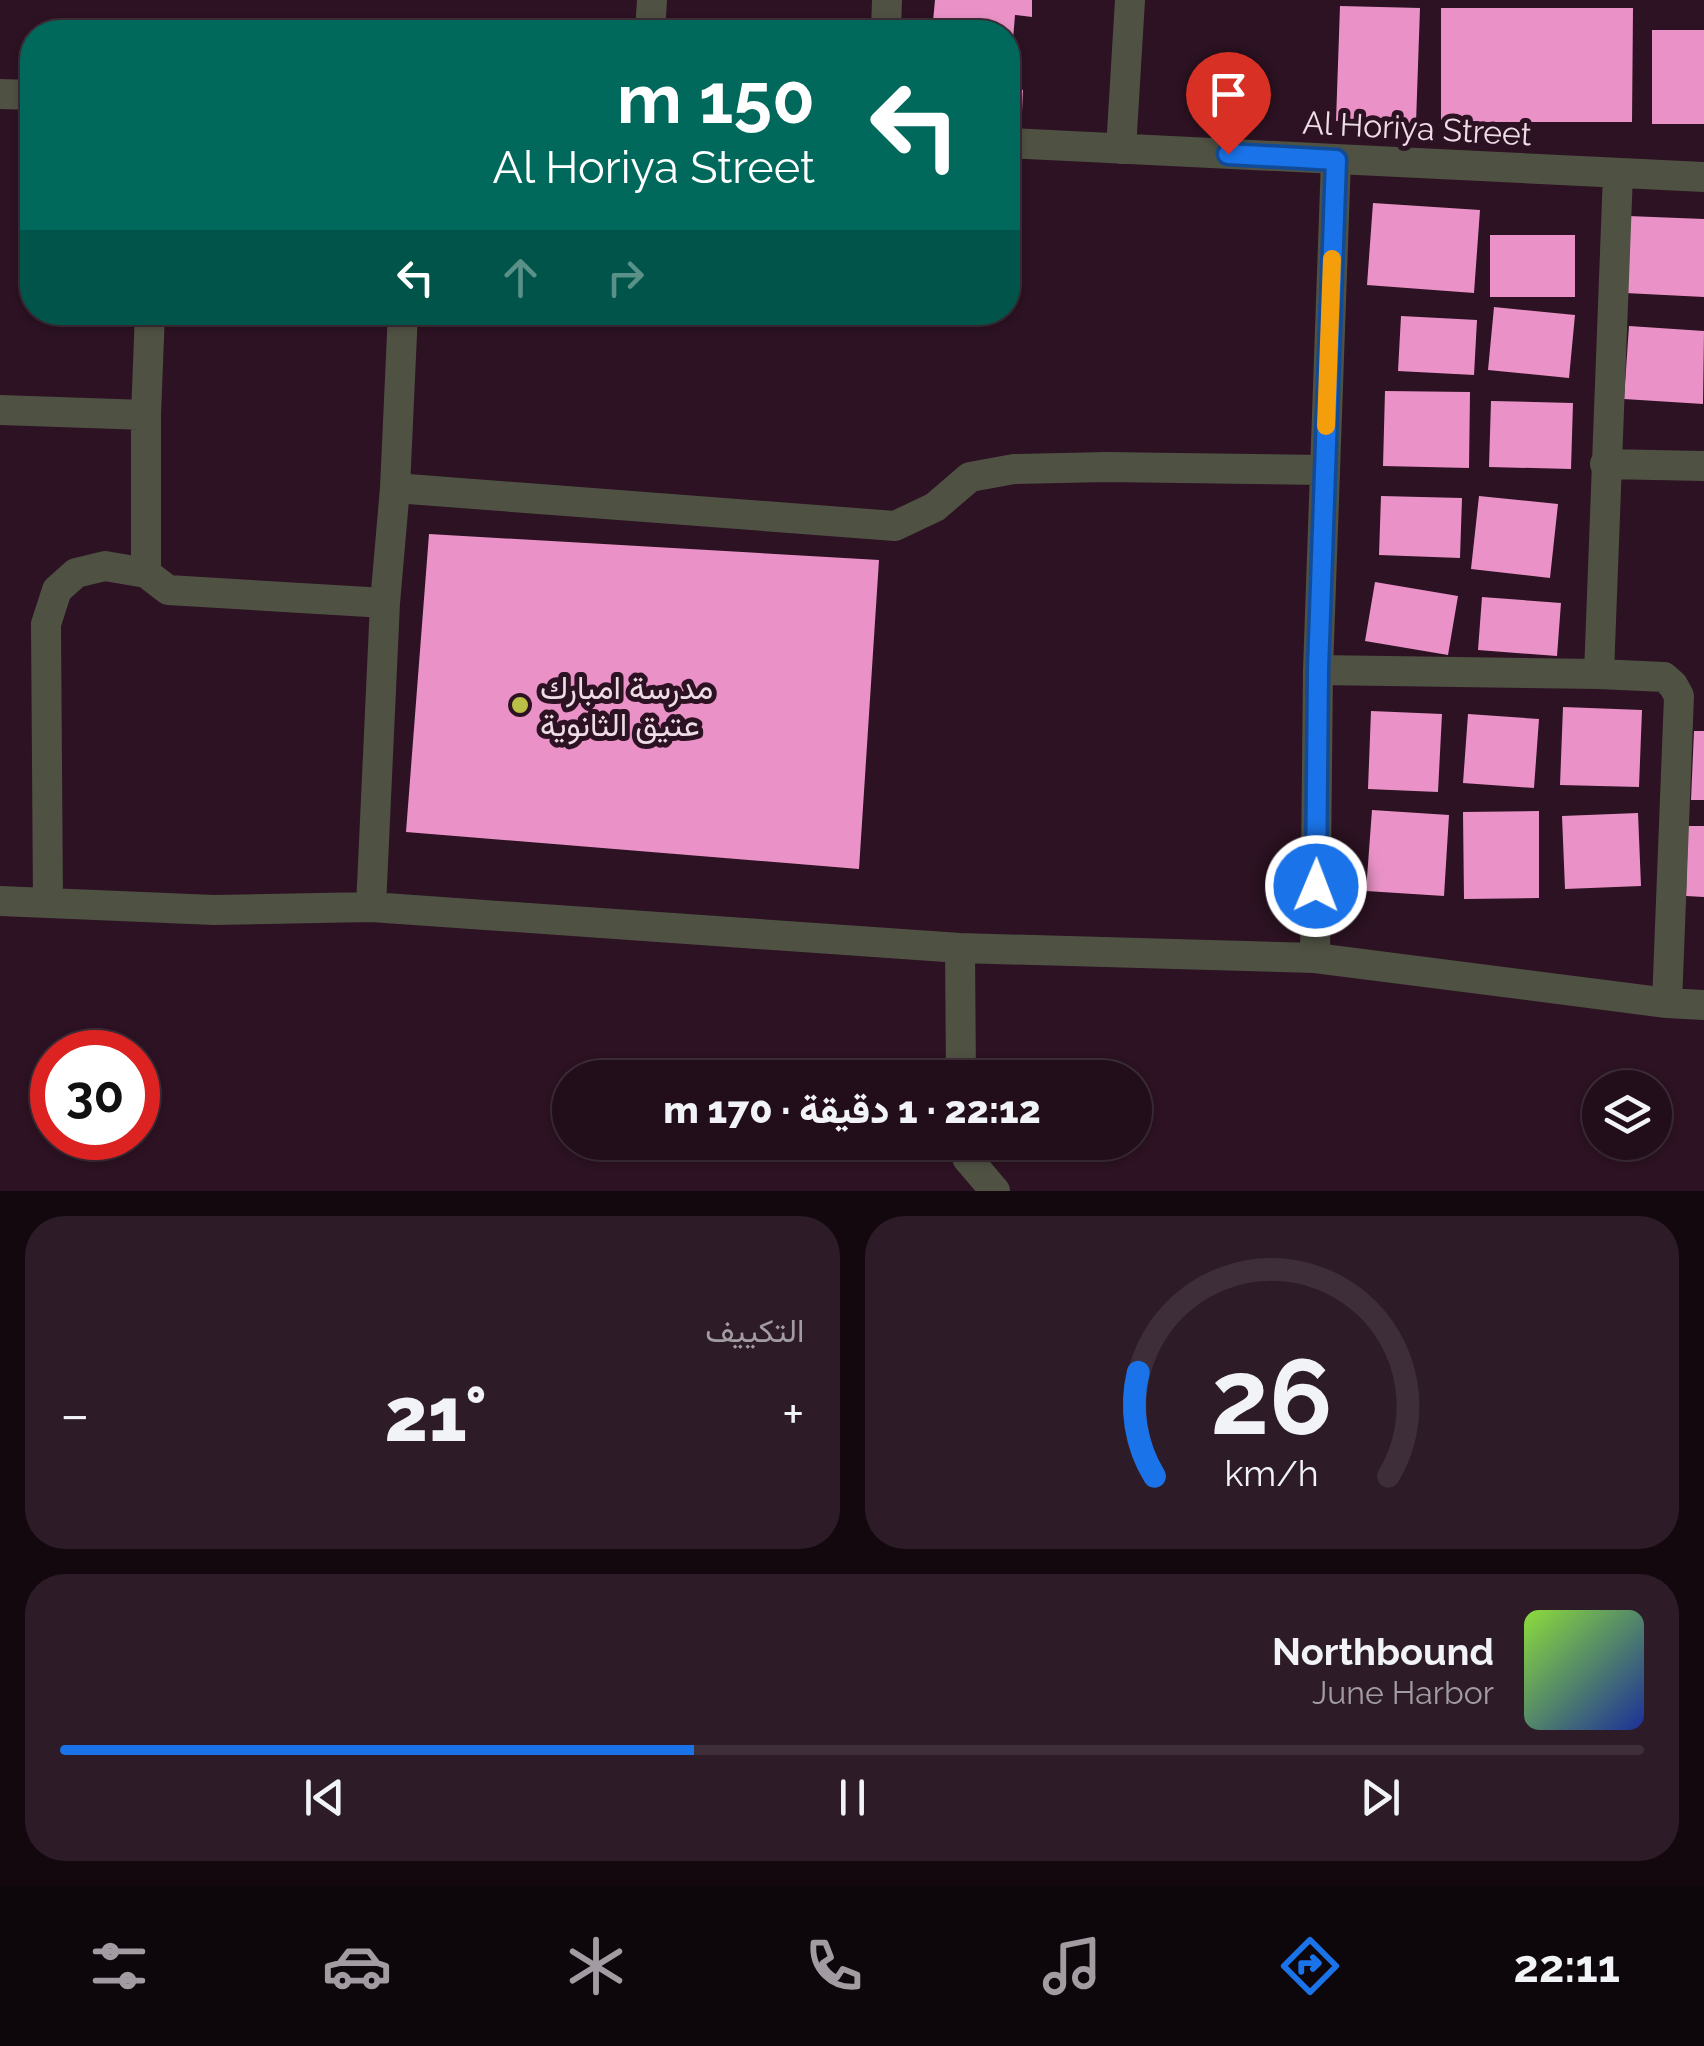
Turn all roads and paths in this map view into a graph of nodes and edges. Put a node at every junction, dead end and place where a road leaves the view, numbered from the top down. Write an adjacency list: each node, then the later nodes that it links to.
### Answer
1 (1130, 0): 3 (street)
2 (1020, 144): 3 (street, Al Horiya Street)
3 (1121, 149): 4 (street, Al Horiya Street)
4 (1336, 160): 5 (street, Al Horiya Street); 13 (street)
5 (1618, 173): 6 (street, Al Horiya Street); 11 (street)
6 (1704, 178)
7 (149, 325): 10 (street)
8 (403, 325): 14 (street)
9 (0, 410): 10 (street)
10 (146, 415): 15 (street)
11 (1605, 464): 12 (street); 18 (street)
12 (1704, 466)
13 (1325, 470): 14 (street); 17 (street)
14 (395, 488): 16 (street)
15 (146, 573): 16 (street); 20 (street)
16 (384, 603): 21 (street)
17 (1318, 670): 18 (street); 23 (street)
18 (1598, 674): 24 (street)
19 (0, 901): 20 (street)
20 (48, 903): 21 (street)
21 (372, 906): 22 (street)
22 (960, 948): 23 (street); 26 (street)
23 (1315, 958): 24 (street)
24 (1666, 1003): 25 (street)
25 (1704, 1005)
26 (961, 1060)
27 (969, 1160): 28 (street)
28 (995, 1191)

